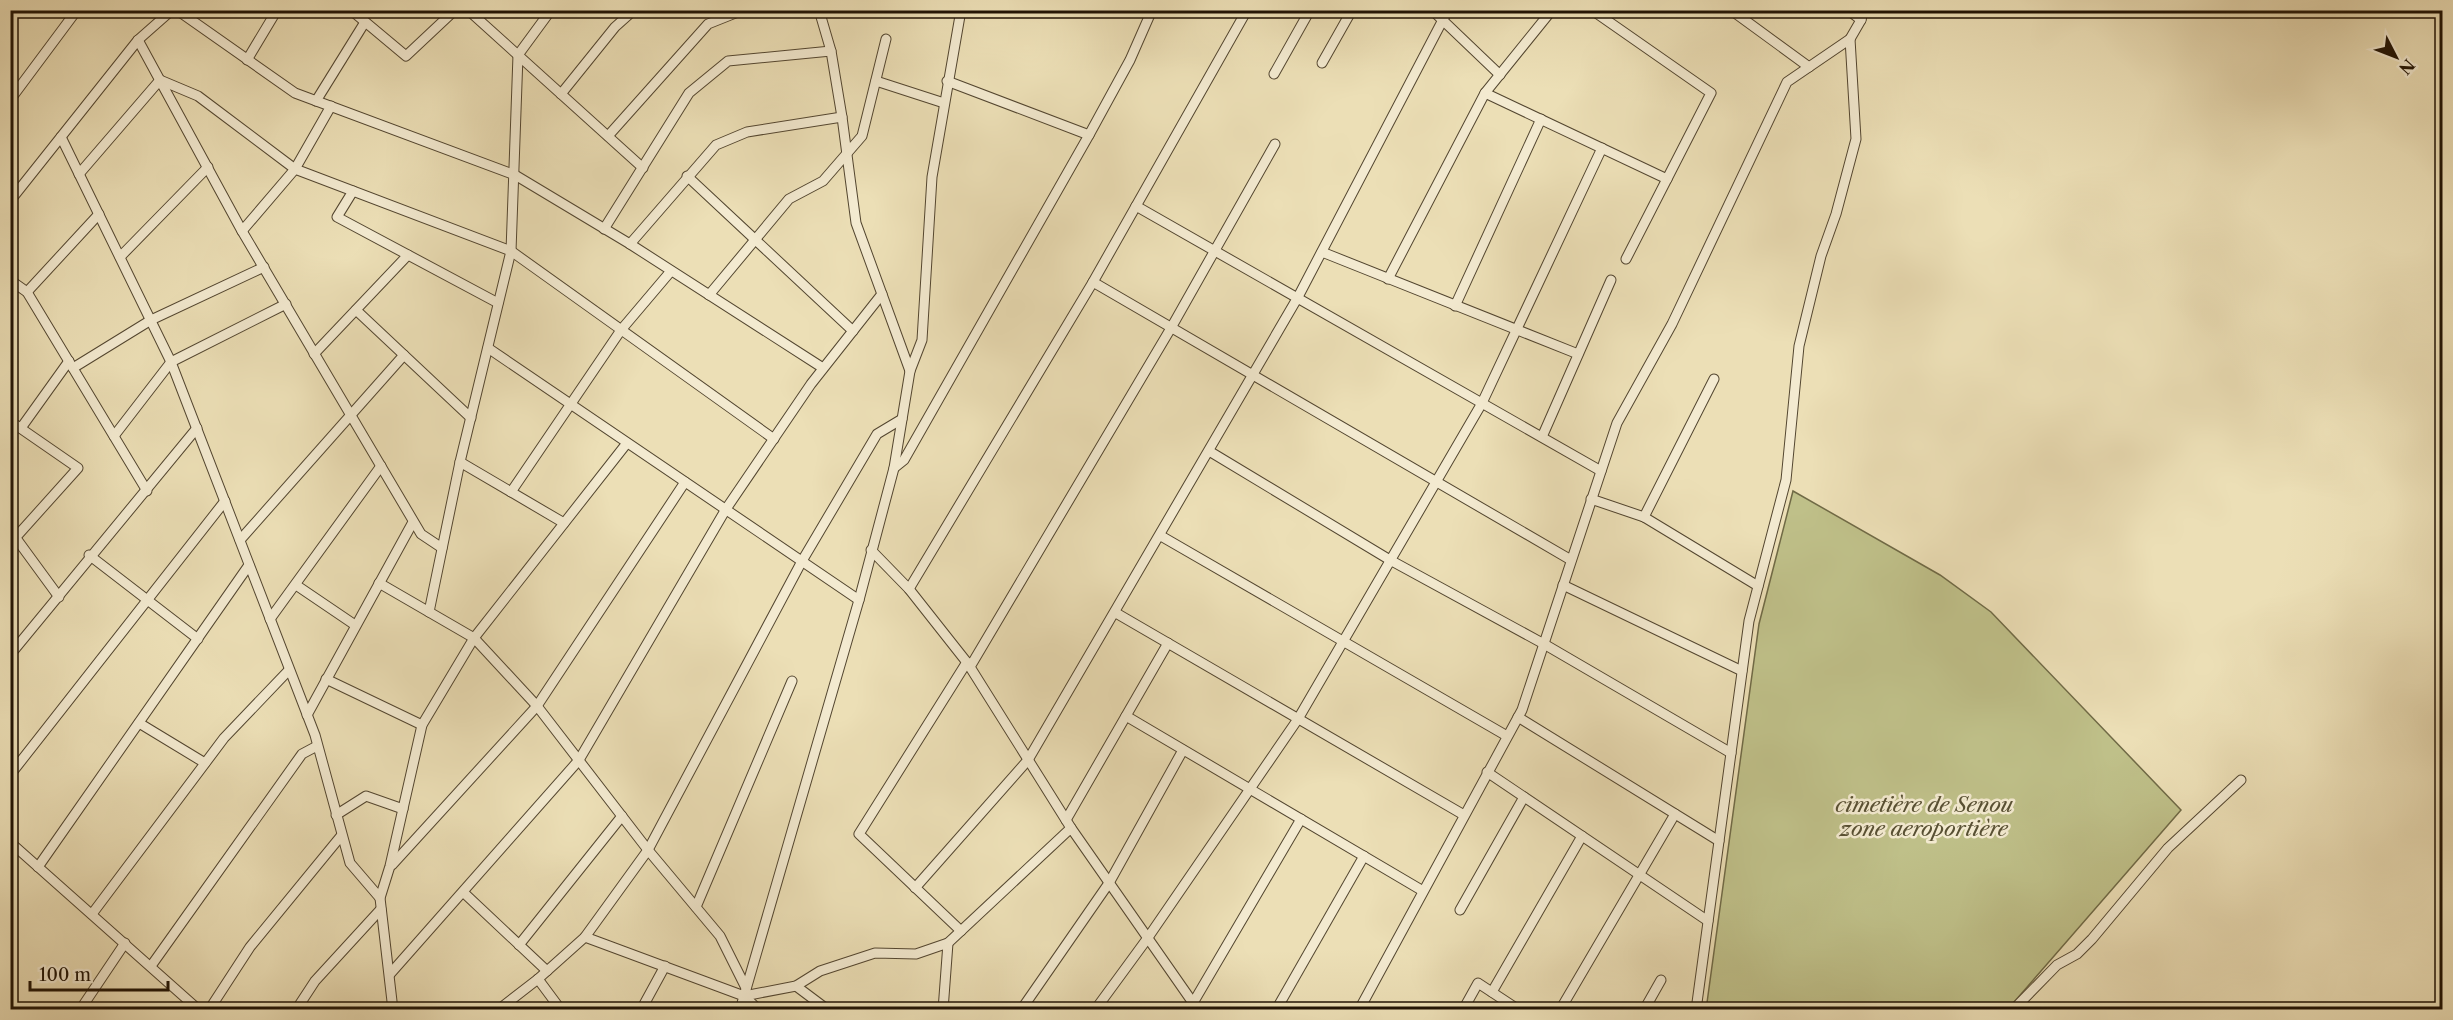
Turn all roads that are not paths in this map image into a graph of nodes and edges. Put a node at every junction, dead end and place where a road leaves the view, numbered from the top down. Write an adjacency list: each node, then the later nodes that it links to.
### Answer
1 (77, 10): 40 (street)
2 (175, 10): 27 (street); 30 (street)
3 (277, 10): 30 (street)
4 (351, 10): 24 (street)
5 (455, 10): 24 (street)
6 (468, 10): 29 (street)
7 (550, 10): 29 (street)
8 (634, 10): 39 (street)
9 (743, 10): 47 (street)
10 (819, 10): 28 (street)
11 (961, 10): 37 (street)
12 (1152, 10): 46 (street)
13 (1247, 10): 61 (street)
14 (1310, 10): 33 (street)
15 (1352, 10): 31 (street)
16 (1432, 10): 23 (street)
17 (1449, 10): 23 (street)
18 (1552, 10): 34 (street)
19 (1592, 10): 58 (street)
20 (1731, 10): 32 (street)
21 (1848, 10): 22 (street)
22 (1862, 15): 26 (street)
23 (1443, 21): 34 (street); 69 (street)
24 (365, 22): 41 (street)
25 (886, 39): 36 (street)
26 (1850, 39): 32 (street); 142 (street)
27 (138, 40): 35 (street); 48 (street)
28 (831, 51): 44 (street); 53 (street)
29 (518, 55): 39 (street); 56 (street)
30 (247, 60): 41 (street)
31 (1322, 63)
32 (1809, 67): 118 (street)
33 (1274, 74)
34 (1500, 75): 38 (street)
35 (160, 80): 52 (street); 54 (street); 55 (street)
36 (876, 81): 42 (street); 51 (street)
37 (947, 81): 42 (street); 46 (street)
38 (1485, 93): 45 (street); 75 (street)
39 (561, 94): 47 (street)
40 (10, 100)
41 (316, 101): 43 (street)
42 (944, 103): 99 (street)
43 (331, 106): 54 (street); 56 (street)
44 (842, 117): 51 (street); 57 (street)
45 (1541, 119): 50 (street); 85 (street)
46 (1089, 135): 117 (street)
47 (608, 136): 53 (street)
48 (61, 137): 55 (street); 60 (street)
49 (1275, 144): 67 (street)
50 (1602, 148): 58 (street); 90 (street)
51 (847, 153): 65 (street); 80 (street)
52 (208, 167): 64 (street); 71 (street)
53 (643, 168): 63 (street)
54 (296, 169): 59 (street); 64 (street)
55 (79, 174): 62 (street)
56 (515, 175): 63 (street); 68 (street)
57 (687, 176): 65 (street); 66 (street)
58 (1667, 178): 72 (street)
59 (353, 191): 68 (street); 70 (street)
60 (10, 201)
61 (1136, 206): 67 (street); 78 (street)
62 (99, 213): 71 (street); 79 (street)
63 (604, 229): 66 (street)
64 (242, 231): 73 (street)
65 (755, 240): 81 (street); 91 (street)
66 (630, 244): 74 (street)
67 (1215, 250): 82 (street); 88 (street)
68 (511, 251): 83 (street); 89 (street)
69 (1322, 252): 75 (street); 82 (street)
70 (408, 255): 83 (street); 86 (street)
71 (120, 257): 87 (street)
72 (1626, 260)
73 (264, 267): 84 (street); 87 (street)
74 (671, 271): 81 (street); 89 (street)
75 (1388, 279): 85 (street)
76 (10, 280): 79 (street)
77 (1611, 280): 94 (street)
78 (1094, 282): 88 (street); 143 (street)
79 (27, 292): 97 (street)
80 (882, 294): 91 (street); 99 (street)
81 (709, 295): 98 (street)
82 (1298, 297): 100 (street); 102 (street)
83 (498, 303): 92 (street)
84 (285, 304): 93 (street); 96 (street)
85 (1455, 306): 90 (street)
86 (356, 310): 93 (street); 95 (street)
87 (151, 320): 96 (street); 97 (street)
88 (1171, 328): 100 (street); 157 (street)
89 (621, 330): 103 (street); 112 (street)
90 (1516, 330): 94 (street); 102 (street)
91 (853, 331): 98 (street)
92 (488, 348): 103 (street); 105 (street)
93 (314, 354): 104 (street)
94 (1578, 354): 111 (street)
95 (404, 356): 104 (street); 105 (street)
96 (171, 362): 109 (street); 110 (street)
97 (71, 364): 108 (street); 110 (street)
98 (823, 368): 112 (street)
99 (910, 371): 106 (street)
100 (1253, 375): 114 (street); 120 (street)
101 (1714, 379): 126 (street)
102 (1482, 403): 111 (street); 120 (street)
103 (571, 404): 113 (street); 122 (street)
104 (351, 415): 116 (street); 131 (street)
105 (471, 418): 115 (street)
106 (902, 419): 117 (street); 137 (street)
107 (10, 421): 108 (street)
108 (21, 428): 129 (street)
109 (197, 428): 121 (street); 124 (street)
110 (114, 436): 121 (street)
111 (1542, 437): 118 (street)
112 (774, 439): 125 (street)
113 (627, 442): 119 (street); 128 (street)
114 (1209, 451): 130 (street); 135 (street)
115 (460, 462): 122 (street); 132 (street)
116 (381, 466): 127 (street); 140 (street)
117 (894, 468): 133 (street)
118 (1601, 471): 123 (street)
119 (685, 482): 125 (street); 162 (street)
120 (1436, 482): 135 (street); 136 (street)
121 (147, 491): 134 (street)
122 (511, 492): 128 (street)
123 (1591, 500): 126 (street); 136 (street)
124 (225, 501): 131 (street); 145 (street)
125 (726, 509): 137 (street); 173 (street)
126 (1644, 517): 142 (street)
127 (413, 522): 132 (street); 139 (street)
128 (564, 523): 151 (street)
129 (13, 533): 144 (street)
130 (1161, 536): 148 (street); 153 (street)
131 (240, 540): 138 (street)
132 (442, 548): 147 (street)
133 (872, 550): 143 (street); 146 (street)
134 (91, 556): 144 (street); 145 (street)
135 (1390, 560): 153 (street); 155 (street)
136 (1571, 560): 141 (street)
137 (802, 561): 146 (street); 192 (street)
138 (249, 566): 149 (street); 152 (street)
139 (379, 583): 147 (street); 150 (street)
140 (296, 585): 149 (street); 150 (street)
141 (1563, 585): 155 (street); 159 (street)
142 (1758, 586): 159 (street)
143 (909, 589): 157 (street)
144 (59, 597): 156 (street)
145 (147, 600): 152 (street); 177 (street)
146 (859, 600): 220 (street)
147 (429, 612): 151 (street)
148 (1116, 613): 154 (street); 174 (street)
149 (270, 619): 158 (street)
150 (355, 626): 160 (street)
151 (474, 638): 162 (street); 168 (street)
152 (198, 639): 167 (street)
153 (1342, 642): 166 (street); 169 (street)
154 (1168, 643): 164 (street); 166 (street)
155 (1544, 644): 165 (street); 172 (street)
156 (10, 655)
157 (969, 665): 174 (street); 198 (street)
158 (290, 669): 163 (street); 175 (street)
159 (1743, 670): 172 (street)
160 (326, 679): 163 (street); 168 (street)
161 (792, 681): 202 (street)
162 (537, 706): 173 (street); 194 (street)
163 (307, 715): 170 (street)
164 (1126, 716): 171 (street); 187 (street)
165 (1518, 717): 169 (street); 182 (street)
166 (1298, 718): 179 (street); 184 (street)
167 (139, 723): 175 (street); 195 (street)
168 (422, 725): 181 (street)
169 (1507, 736): 176 (street)
170 (318, 746): 183 (street); 213 (street)
171 (1183, 750): 179 (street); 197 (street)
172 (1731, 753): 190 (street)
173 (579, 760): 185 (street); 200 (street)
174 (1028, 760): 187 (street); 198 (street)
175 (205, 763): 205 (street)
176 (1487, 772): 180 (street); 184 (street)
177 (10, 775)
178 (2241, 780): 244 (street)
179 (1249, 789): 186 (street); 209 (street)
180 (1524, 797): 189 (street); 204 (street)
181 (403, 809): 183 (street); 194 (street)
182 (1675, 814): 190 (street); 196 (street)
183 (336, 815): 188 (street)
184 (1464, 815): 199 (street)
185 (622, 816): 192 (street); 212 (street)
186 (1301, 819): 193 (street); 222 (street)
187 (1068, 824): 197 (street); 207 (street)
188 (341, 836): 201 (street); 225 (street)
189 (1582, 836): 196 (street); 221 (street)
190 (1719, 841): 206 (street)
191 (10, 842): 195 (street)
192 (648, 850): 202 (street); 208 (street)
193 (1364, 856): 199 (street); 237 (street)
194 (390, 866): 201 (street)
195 (38, 867): 205 (street)
196 (1640, 875): 206 (street); 241 (street)
197 (1109, 883): 209 (street); 235 (street)
198 (915, 888): 207 (street)
199 (1423, 891): 238 (street)
200 (463, 892): 212 (street); 216 (street)
201 (380, 898): 203 (street)
202 (696, 907): 220 (street)
203 (381, 909): 216 (street); 226 (street)
204 (1460, 910)
205 (92, 914): 210 (street)
206 (1708, 921): 243 (street)
207 (961, 931): 211 (street)
208 (585, 937): 214 (street); 215 (street)
209 (1147, 939): 222 (street); 236 (street)
210 (125, 943): 213 (street); 223 (street)
211 (948, 943): 219 (street); 234 (street)
212 (519, 945): 215 (street)
213 (151, 966): 224 (street)
214 (664, 966): 220 (street); 230 (street)
215 (547, 971): 217 (street)
216 (390, 974): 227 (street)
217 (538, 980): 228 (street); 229 (street)
218 (1661, 980): 242 (street)
219 (796, 986): 220 (street); 233 (street)
220 (745, 992): 231 (street); 232 (street)
221 (1492, 992): 239 (street); 240 (street)
222 (1196, 1006)
223 (80, 1010)
224 (200, 1010)
225 (209, 1010)
226 (296, 1010)
227 (393, 1010)
228 (498, 1010)
229 (561, 1010)
230 (641, 1010)
231 (740, 1010)
232 (759, 1010)
233 (828, 1010)
234 (943, 1010)
235 (1021, 1010)
236 (1095, 1010)
237 (1276, 1010)
238 (1359, 1010)
239 (1463, 1010)
240 (1519, 1010)
241 (1560, 1010)
242 (1644, 1010)
243 (1696, 1010)
244 (2013, 1010)

